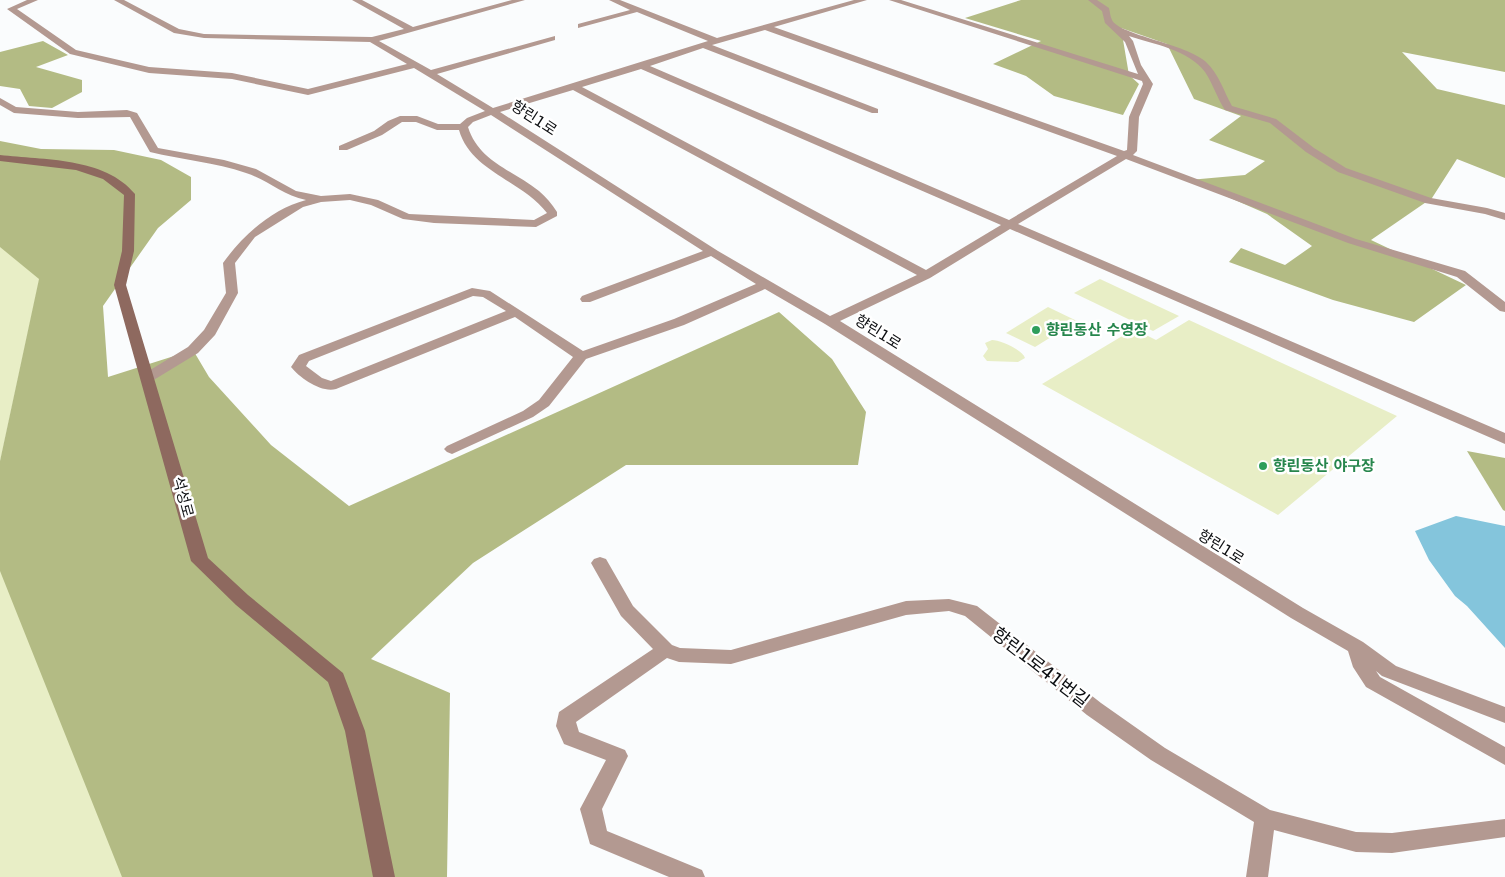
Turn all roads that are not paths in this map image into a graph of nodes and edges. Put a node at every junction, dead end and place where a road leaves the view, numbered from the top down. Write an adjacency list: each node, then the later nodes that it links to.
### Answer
1 (34, 0): 18 (street)
2 (118, 0): 15 (street)
3 (356, 0): 12 (street)
4 (519, 0): 12 (street)
5 (613, 0): 9 (street)
6 (863, 0): 11 (street)
7 (893, 0): 21 (street)
8 (1092, 0): 13 (street)
9 (637, 10): 10 (street); 16 (street)
10 (582, 26)
11 (765, 27): 16 (street); 28 (street)
12 (411, 29): 15 (street)
13 (1114, 29): 21 (street); 31 (street)
14 (552, 38): 20 (street)
15 (372, 40): 18 (street, 향린1로)
16 (716, 41): 17 (street)
17 (703, 45): 19 (street); 25 (street)
18 (414, 65): 20 (street, 향린1로)
19 (642, 66): 22 (street); 32 (street)
20 (430, 73): 24 (street, 향린1로)
21 (1145, 79): 28 (street)
22 (575, 87): 24 (street); 34 (street)
23 (0, 101): 30 (street)
24 (492, 111): 26 (street); 33 (street, 향린1로)
25 (875, 111)
26 (463, 127): 27 (street); 30 (street)
27 (343, 148)
28 (1124, 157): 32 (street); 37 (street)
29 (0, 158): 41 (street, 석성로)
30 (321, 199): 41 (street)
31 (1505, 218)
32 (1008, 225): 34 (street); 42 (street)
33 (711, 252): 35 (street, 향린1로); 36 (street)
34 (926, 275): 39 (street)
35 (763, 284): 39 (street, 향린1로); 40 (street)
36 (586, 299)
37 (1505, 308)
38 (516, 312): 38 (street); 40 (street)
39 (830, 321): 45 (street, 향린1로)
40 (581, 356): 43 (street)
41 (147, 378): 51 (street, 석성로)
42 (1505, 439)
43 (452, 449)
44 (600, 563): 46 (street)
45 (1356, 648): 47 (street, 향린1로); 48 (street)
46 (665, 650): 49 (street, 향린1로41번길); 52 (street)
47 (1505, 715)
48 (1505, 757)
49 (1265, 818): 50 (street, 향린1로41번길); 53 (street)
50 (1505, 828)
51 (384, 877)
52 (694, 877)
53 (1257, 877)

